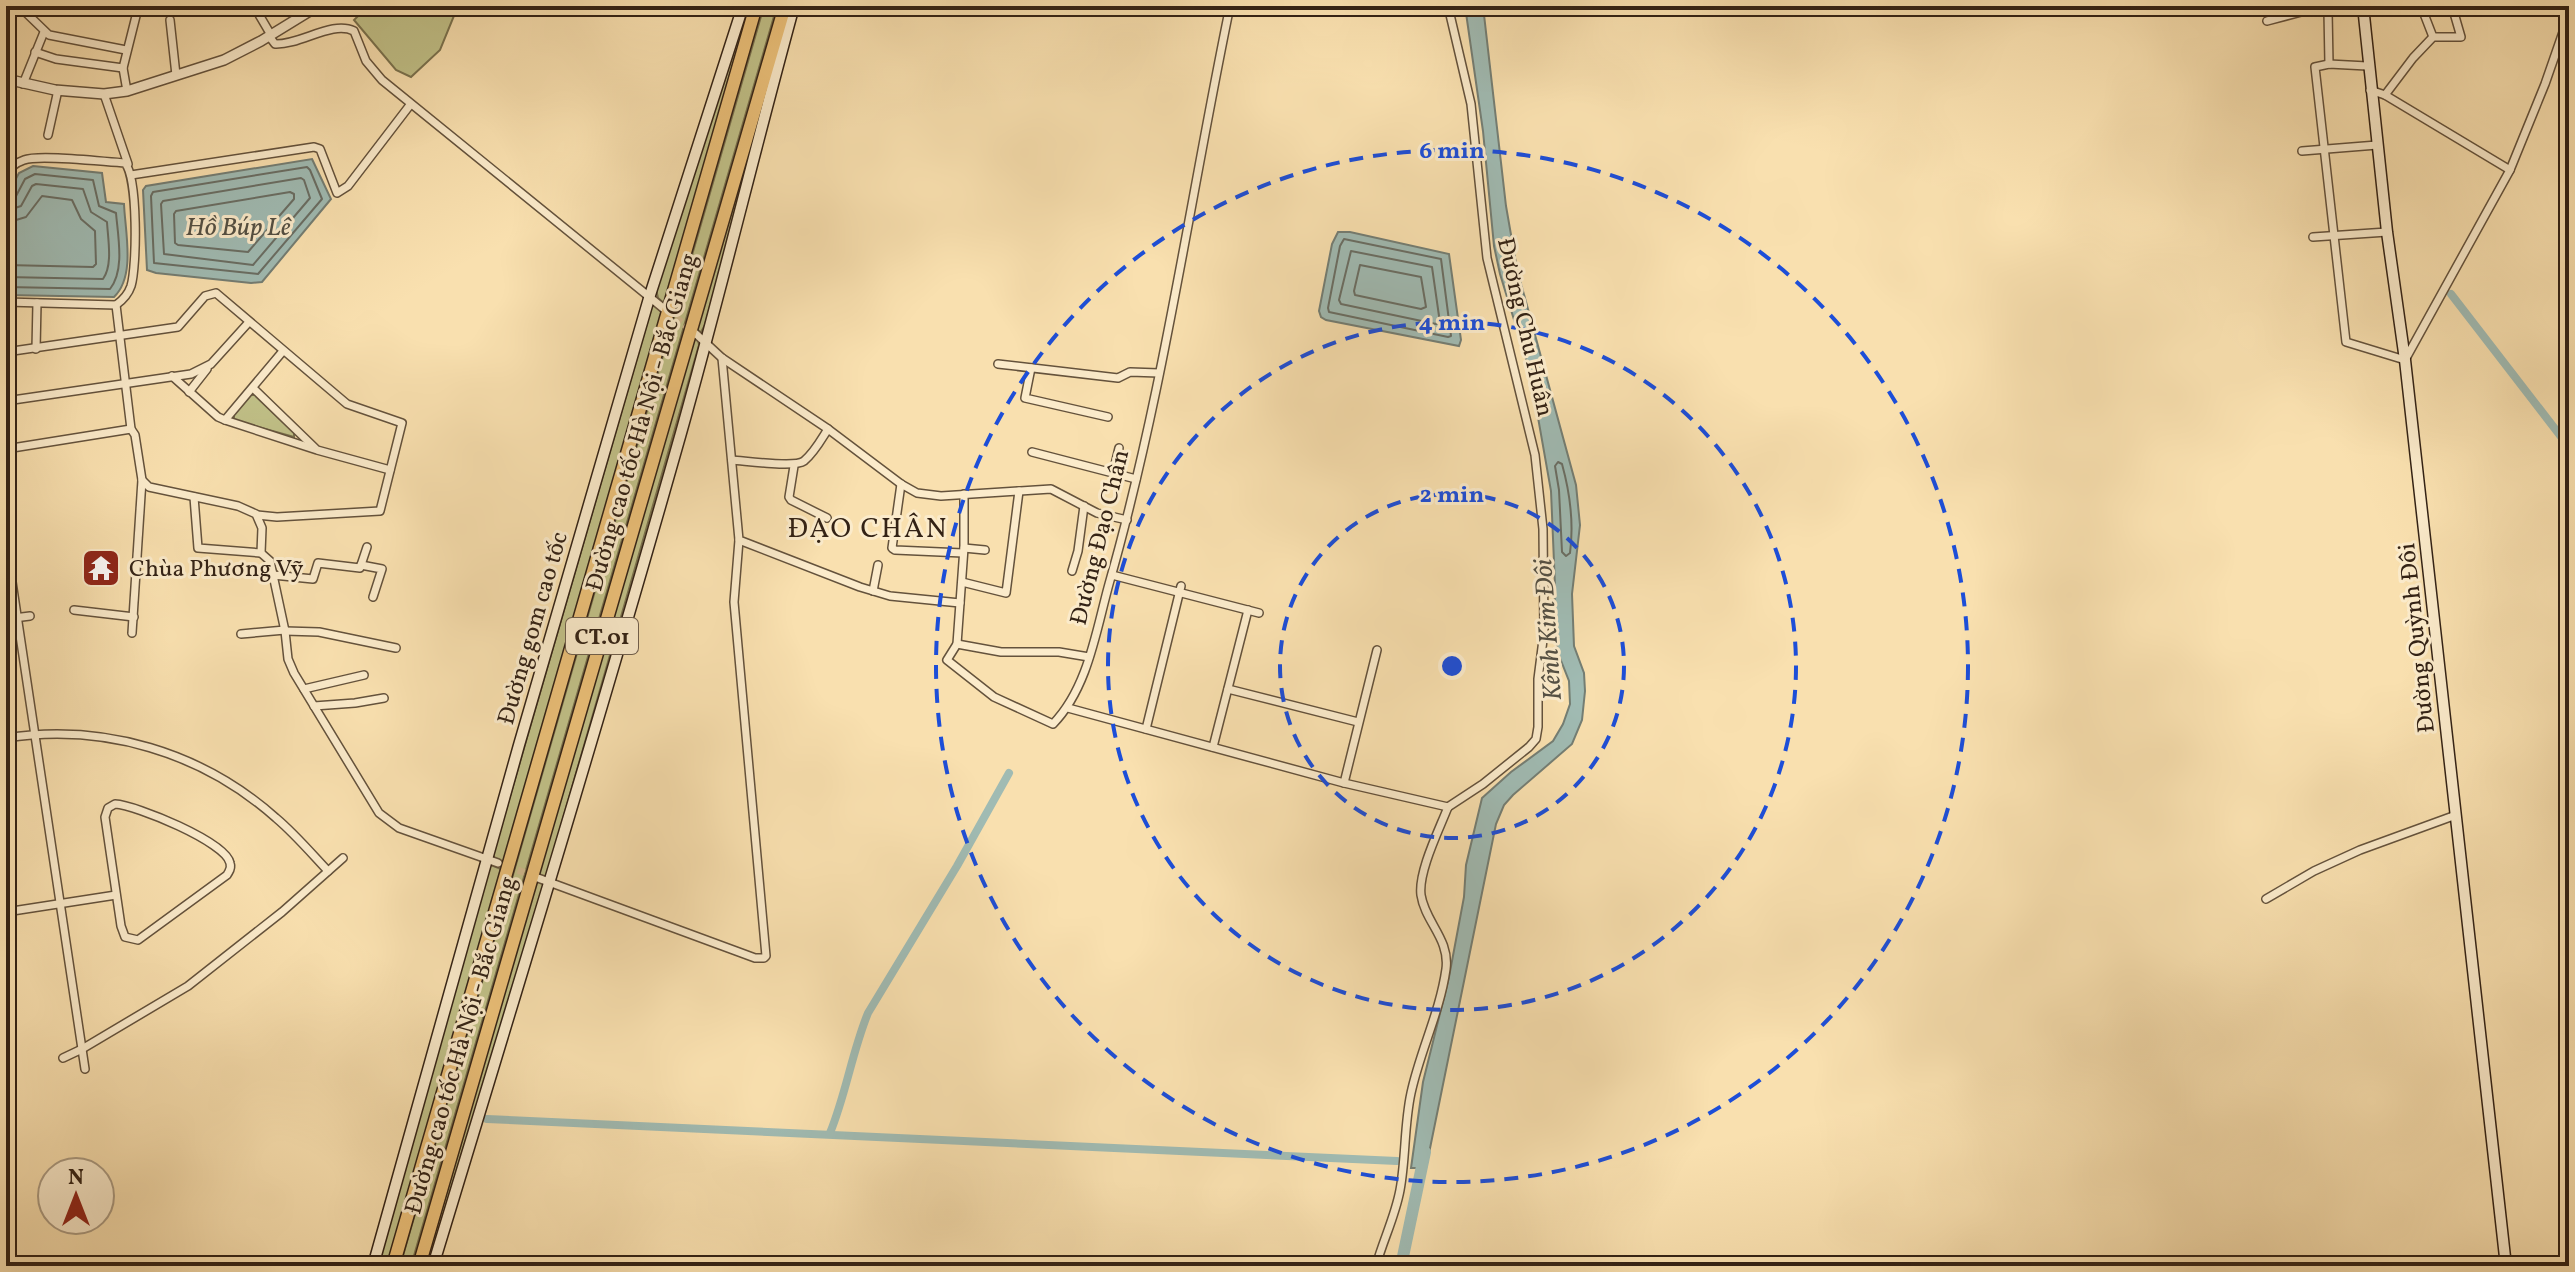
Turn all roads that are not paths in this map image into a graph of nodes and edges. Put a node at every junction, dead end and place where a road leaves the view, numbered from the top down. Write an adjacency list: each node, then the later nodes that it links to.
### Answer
1 (19, 6): 19 (street)
2 (254, 6): 20 (street)
3 (318, 6): 20 (street)
4 (743, 6): 47 (main road, Đường gom cao tốc)
5 (756, 6): 152 (highway, Đường cao tốc Hà Nội - Bắc Giang / CT.01)
6 (785, 6): 153 (highway, Đường cao tốc Hà Nội - Bắc Giang / CT.01)
7 (794, 6): 55 (main road)
8 (1230, 6): 64 (street, Đường Đạo Chân)
9 (1448, 6): 136 (street, Đường Chu Huân)
10 (2421, 6): 21 (street)
11 (2452, 6): 21 (street)
12 (2363, 8): 14 (street); 25 (main road, Đường Quỳnh Đôi)
13 (2304, 9): 14 (street); 18 (street)
14 (2328, 11): 24 (street)
15 (137, 12): 22 (street)
16 (2569, 15): 41 (street)
17 (170, 20): 27 (street)
18 (2267, 21)
19 (44, 32): 22 (street); 23 (street)
20 (270, 36): 27 (street); 35 (street)
21 (2433, 37): 34 (street)
22 (126, 50): 26 (street)
23 (35, 52): 26 (street); 29 (street)
24 (2329, 64): 25 (street); 38 (street)
25 (2367, 66): 31 (main road, Đường Quỳnh Đôi)
26 (123, 68): 32 (street)
27 (176, 75): 32 (street)
28 (6, 79): 29 (street)
29 (23, 84): 30 (street)
30 (58, 90): 33 (street); 36 (street)
31 (2370, 90): 34 (street); 37 (main road, Đường Quỳnh Đôi)
32 (127, 91): 33 (street)
33 (104, 94): 40 (street)
34 (2385, 95): 41 (street)
35 (410, 105): 42 (street); 47 (street)
36 (48, 135)
37 (2377, 145): 38 (street); 44 (main road, Đường Quỳnh Đôi)
38 (2325, 150): 39 (street); 45 (street)
39 (2302, 151)
40 (129, 166): 42 (street); 43 (street)
41 (2510, 170): 60 (street)
42 (131, 175): 50 (street)
43 (6, 176)
44 (2387, 232): 45 (street); 60 (main road, Đường Quỳnh Đôi)
45 (2334, 235): 46 (street); 60 (street)
46 (2313, 237)
47 (650, 295): 51 (street); 139 (main road, Đường gom cao tốc)
48 (6, 302): 49 (street)
49 (37, 303): 50 (street); 56 (street)
50 (116, 305): 54 (street)
51 (663, 308)
52 (249, 322): 54 (street); 57 (street); 61 (street)
53 (695, 333): 55 (street)
54 (118, 337): 56 (street); 66 (street)
55 (704, 341): 59 (street); 143 (main road)
56 (36, 349): 58 (street)
57 (283, 351): 67 (street); 80 (street)
58 (6, 352)
59 (722, 358): 73 (street); 78 (street)
60 (2405, 360): 137 (main road, Đường Quỳnh Đôi)
61 (211, 364): 65 (street); 68 (street)
62 (998, 364): 63 (street)
63 (1031, 368): 64 (street); 70 (street)
64 (1159, 373): 82 (street, Đường Đạo Chân)
65 (172, 376): 66 (street); 68 (street)
66 (125, 383): 69 (street); 72 (street)
67 (253, 388): 71 (street); 76 (street)
68 (189, 392): 71 (street)
69 (6, 401)
70 (1108, 417)
71 (225, 420): 76 (street)
72 (131, 429): 75 (street); 83 (street)
73 (828, 429): 79 (street); 84 (street)
74 (1119, 448): 81 (street)
75 (6, 449)
76 (317, 450): 80 (street)
77 (1032, 452): 81 (street)
78 (732, 460): 79 (street); 92 (street)
79 (794, 466): 90 (street)
80 (390, 470): 89 (street)
81 (1113, 473): 82 (street)
82 (1136, 479): 91 (street, Đường Đạo Chân)
83 (142, 480): 87 (street); 114 (street)
84 (901, 484): 86 (street); 96 (street)
85 (1019, 491): 86 (street); 88 (street); 105 (street)
86 (964, 494): 96 (street)
87 (194, 497): 89 (street); 97 (street)
88 (1084, 506): 91 (street); 102 (street)
89 (257, 515): 97 (street)
90 (827, 518)
91 (1127, 520): 104 (street, Đường Đạo Chân)
92 (739, 540): 107 (street); 143 (street)
93 (6, 542): 98 (street)
94 (367, 547): 99 (street)
95 (985, 550): 96 (street)
96 (963, 551): 105 (street)
97 (261, 553): 103 (street)
98 (7, 562): 115 (street)
99 (361, 565): 103 (street); 108 (street)
100 (878, 565): 107 (street)
101 (225, 570): 103 (street)
102 (1072, 571)
103 (272, 573): 117 (street)
104 (1112, 575): 106 (street); 123 (street, Đường Đạo Chân)
105 (962, 582): 109 (street)
106 (1180, 589): 111 (street); 131 (street)
107 (873, 591): 109 (street)
108 (373, 597)
109 (960, 603): 120 (street)
110 (74, 610): 114 (street)
111 (1248, 610): 112 (street); 126 (street)
112 (1259, 613)
113 (30, 616): 115 (street)
114 (134, 617): 118 (street)
115 (18, 618): 116 (street); 132 (street)
116 (6, 619)
117 (285, 631): 119 (street); 121 (street); 125 (street)
118 (132, 633)
119 (241, 634)
120 (957, 644): 123 (street); 129 (street)
121 (396, 648)
122 (1377, 650): 130 (street)
123 (1089, 657): 129 (street, Đường Đạo Chân)
124 (364, 675): 125 (street)
125 (304, 689): 128 (street)
126 (1228, 689): 130 (street); 134 (street)
127 (384, 698): 128 (street)
128 (314, 706): 139 (street)
129 (1068, 708): 131 (street)
130 (1358, 722): 135 (street)
131 (1146, 729): 134 (street)
132 (34, 733): 133 (street); 141 (street); 146 (street)
133 (6, 738)
134 (1213, 747): 135 (street)
135 (1344, 783): 136 (street)
136 (1448, 807): 155 (street)
137 (2456, 815): 145 (street); 156 (main road, Đường Quỳnh Đôi)
138 (343, 858): 141 (street)
139 (487, 860): 140 (street); 151 (main road, Đường gom cao tốc)
140 (498, 863)
141 (328, 871): 148 (street)
142 (538, 878): 143 (street)
143 (551, 883): 154 (main road)
144 (116, 895): 144 (street); 146 (street)
145 (2266, 899)
146 (59, 905): 147 (street); 148 (street)
147 (6, 912)
148 (82, 1049): 149 (street); 150 (street)
149 (63, 1058)
150 (85, 1069)
151 (373, 1266)
152 (393, 1266)
153 (419, 1266)
154 (433, 1266)
155 (1376, 1266)
156 (2506, 1266)

